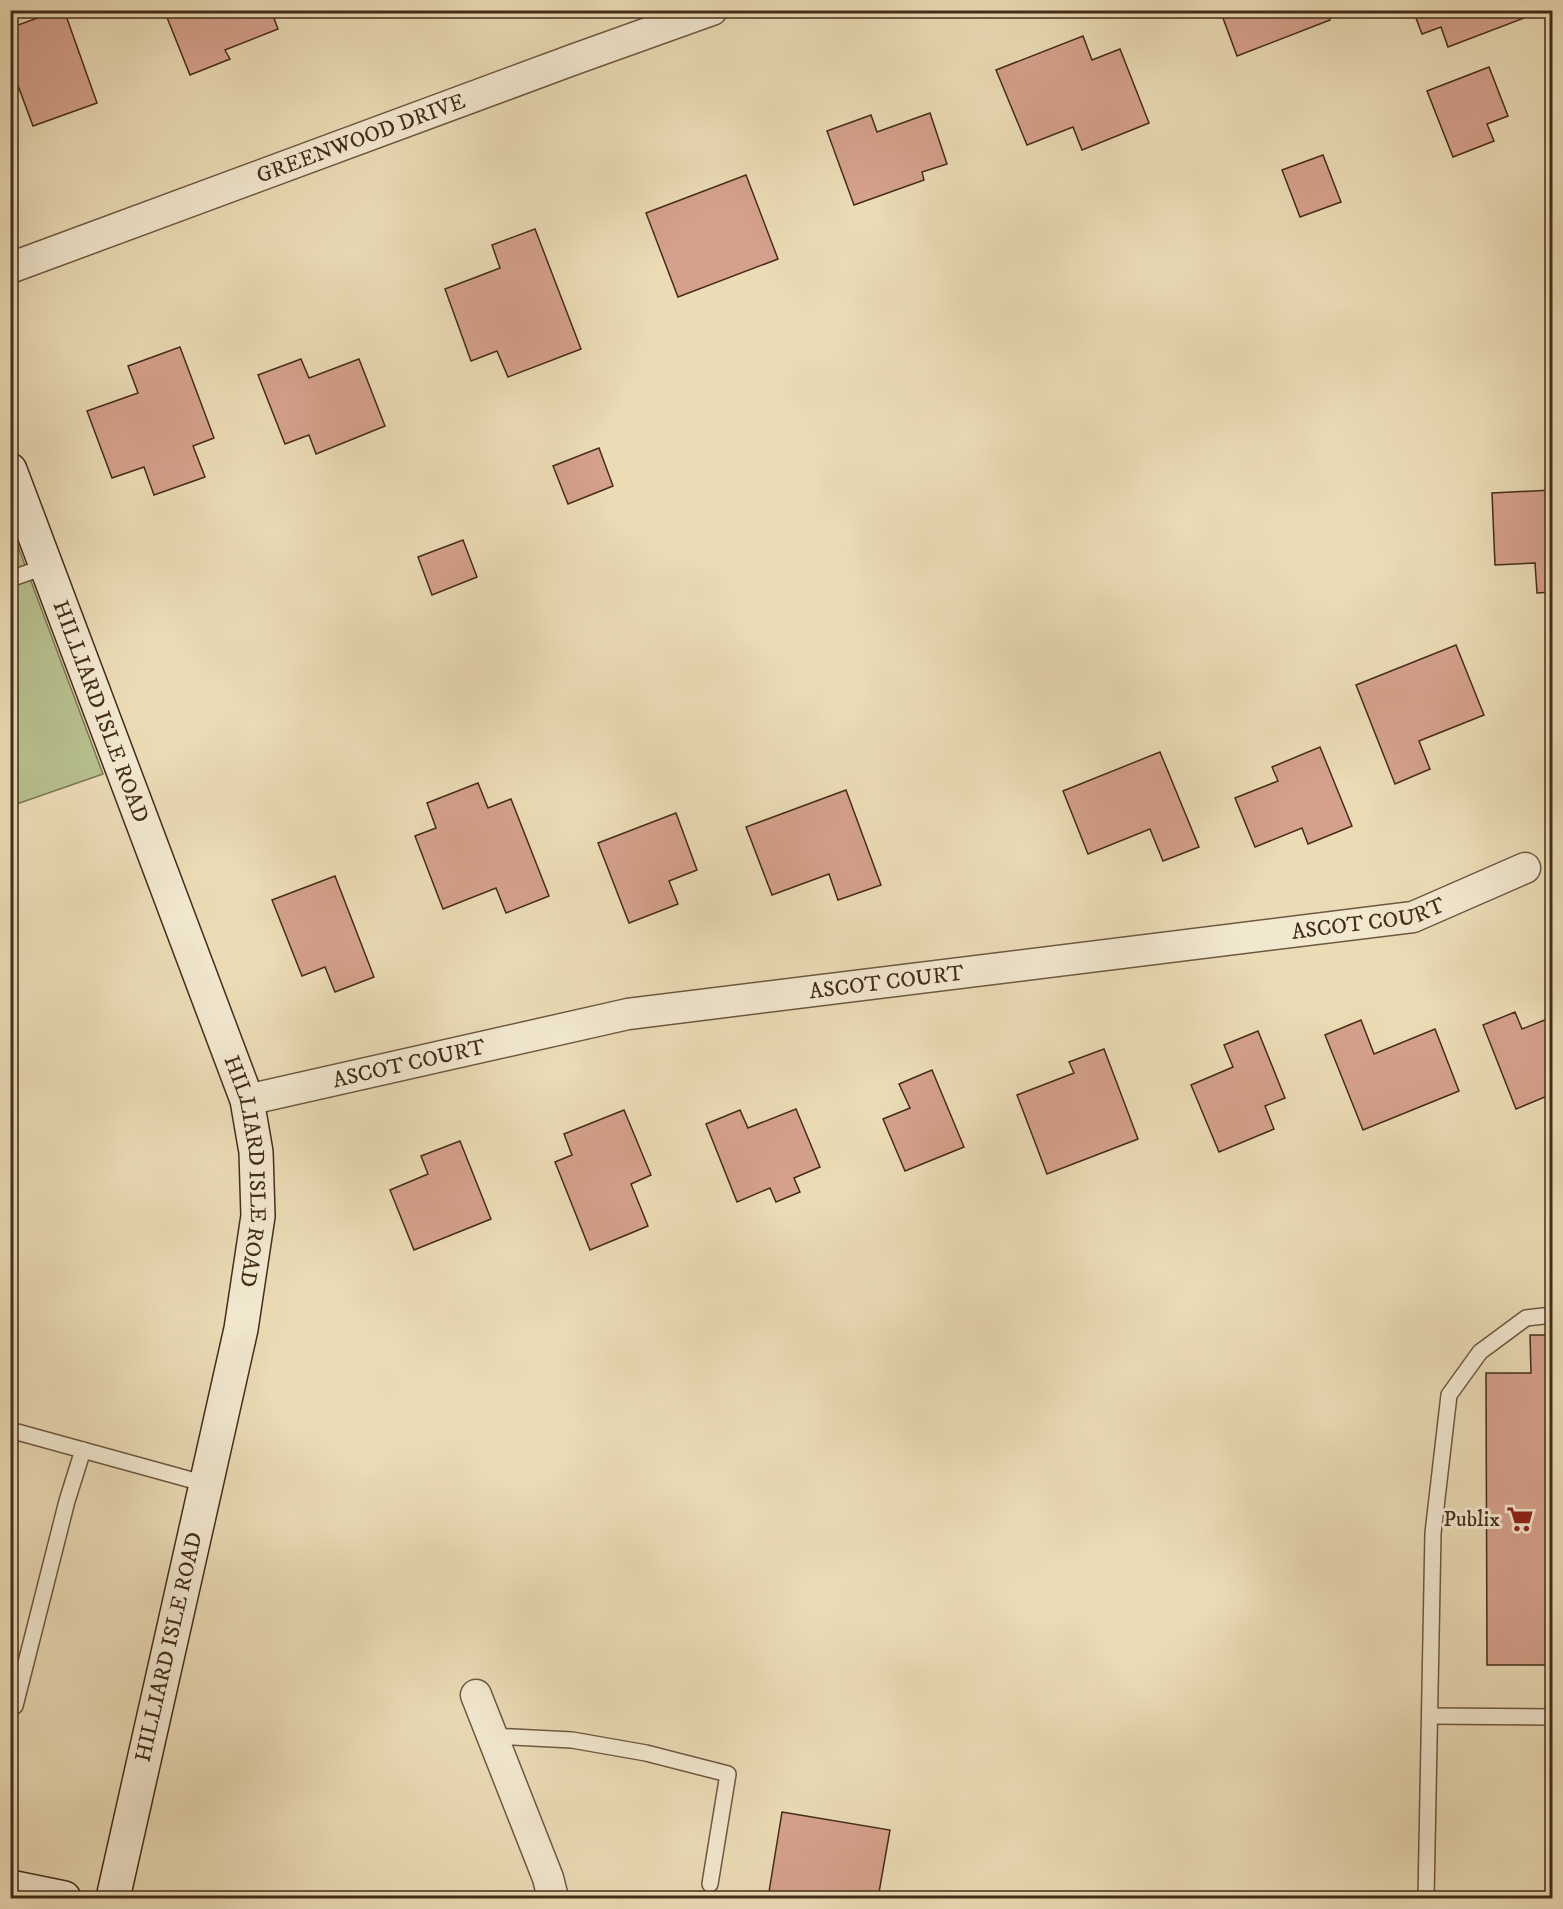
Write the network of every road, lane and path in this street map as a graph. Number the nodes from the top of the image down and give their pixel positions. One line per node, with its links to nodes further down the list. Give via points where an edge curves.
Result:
1 (712, 10): 2 (street, GREENWOOD DRIVE)
2 (10, 268)
3 (10, 470): 4 (street, HILLIARD ISLE ROAD)
4 (46, 567): 5 (lane); 7 (street, HILLIARD ISLE ROAD)
5 (10, 579)
6 (1525, 868): 7 (street, ASCOT COURT, via 1413,917 628,1014)
7 (247, 1100): 11 (street, HILLIARD ISLE ROAD, via 256,1152 258,1216 241,1329)
8 (1552, 1314): 14 (lane, via 1526,1318 1480,1352 1449,1395 1434,1533)
9 (10, 1430): 10 (lane)
10 (83, 1449): 11 (lane); 13 (lane, via 15,1706)
11 (206, 1484): 20 (street, HILLIARD ISLE ROAD)
12 (476, 1695): 16 (street)
13 (10, 1705)
14 (1430, 1716): 15 (lane); 22 (lane)
15 (1552, 1717)
16 (492, 1736): 17 (lane, via 572,1740 646,1753 728,1774); 21 (street, via 548,1878)
17 (710, 1884)
18 (10, 1887): 19 (street)
19 (64, 1899)
20 (113, 1899)
21 (552, 1899)
22 (1426, 1899)

